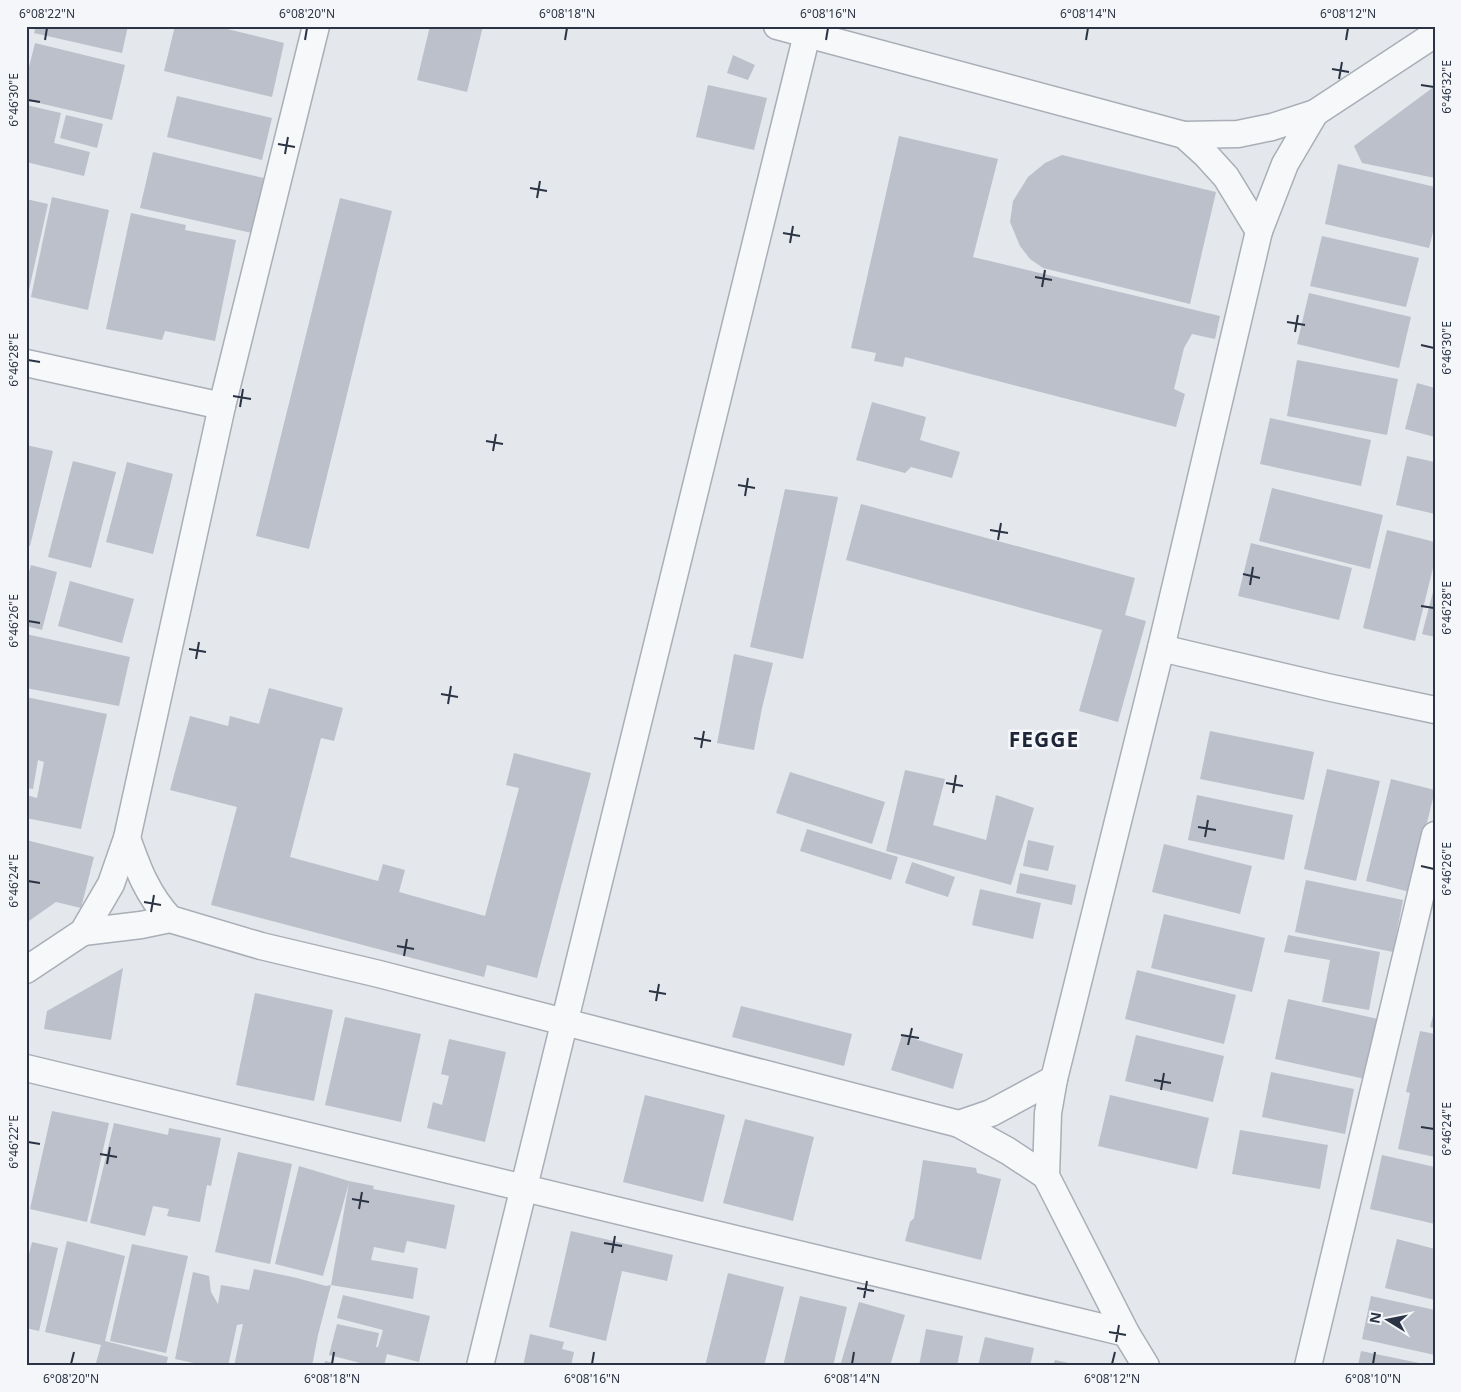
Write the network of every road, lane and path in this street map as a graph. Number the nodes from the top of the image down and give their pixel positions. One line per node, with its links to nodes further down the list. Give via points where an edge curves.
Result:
1 (316, 26): 11 (street)
2 (777, 26): 5 (street)
3 (1429, 26): 4 (street)
4 (1435, 29)
5 (808, 30): 8 (street); 19 (street)
6 (1435, 34): 7 (street)
7 (1315, 113): 8 (street, via 1238,134); 9 (street, via 1286,164)
8 (1184, 135): 9 (street, via 1226,177)
9 (1259, 231): 12 (street)
10 (26, 363): 11 (street)
11 (222, 406): 15 (street)
12 (1161, 648): 13 (street); 21 (street)
13 (1435, 710)
14 (1435, 835): 28 (street)
15 (127, 838): 16 (street, via 144,882 155,902); 17 (street, via 111,884)
16 (170, 918): 17 (street); 19 (street, via 261,946)
17 (82, 932): 18 (street)
18 (26, 970)
19 (565, 1022): 22 (street); 24 (street)
20 (26, 1068): 24 (street)
21 (1054, 1079): 22 (street, via 991,1112); 23 (street, via 1048,1113)
22 (959, 1124): 23 (street)
23 (1046, 1176): 25 (street)
24 (524, 1189): 25 (street); 26 (street)
25 (1126, 1333): 27 (street)
26 (480, 1366)
27 (1146, 1366)
28 (1308, 1366)

